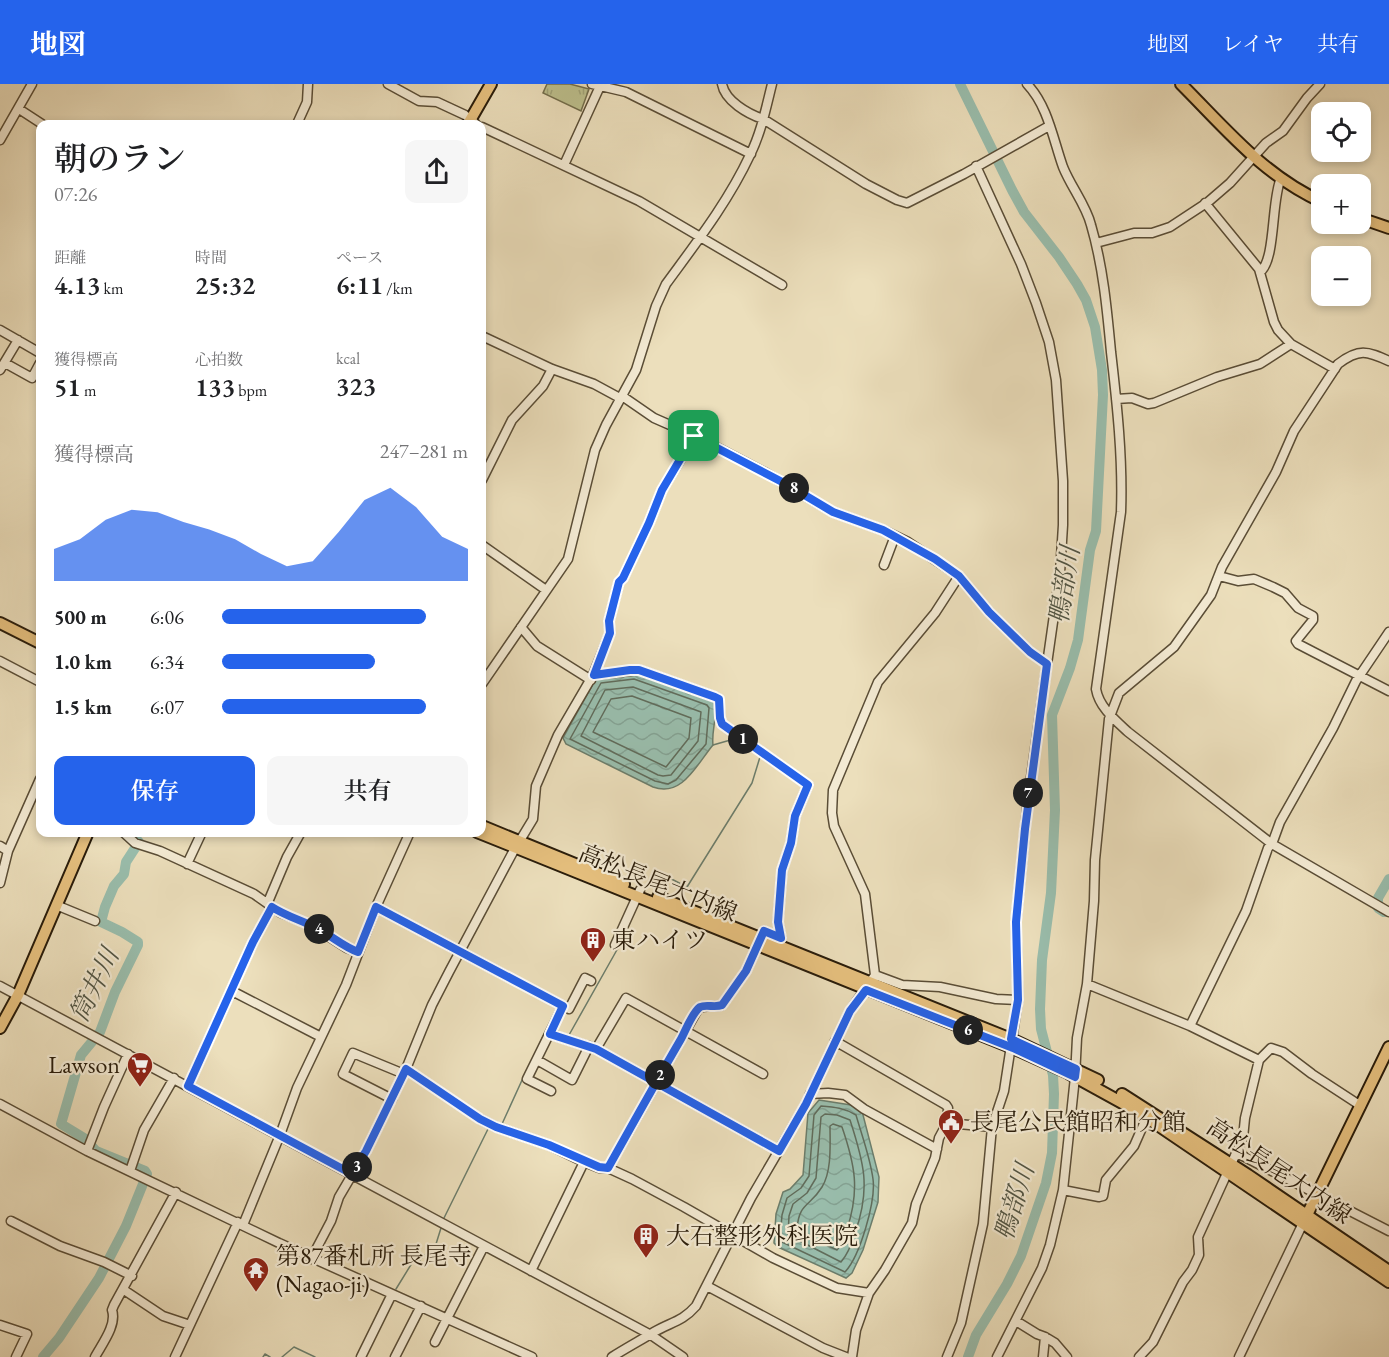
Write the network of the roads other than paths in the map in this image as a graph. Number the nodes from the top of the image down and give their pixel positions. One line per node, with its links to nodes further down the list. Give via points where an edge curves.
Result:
1 (32, 84): 11 (street)
2 (308, 84): 14 (street, via 307,102)
3 (387, 84): 15 (street, via 419,101 437,102)
4 (490, 84): 16 (main road)
5 (597, 84): 20 (street, via 626,92); 22 (street)
6 (722, 84): 12 (street, via 726,96)
7 (772, 84): 12 (street)
8 (1027, 84): 17 (street, via 1042,104)
9 (1181, 84): 21 (main road)
10 (1320, 84): 21 (street, via 1283,131)
11 (19, 109): 13 (street); 19 (street)
12 (763, 119): 20 (street); 23 (street, via 903,203 912,202)
13 (36, 120)
14 (299, 120)
15 (469, 120)
16 (473, 120)
17 (1049, 126): 23 (street); 30 (street, via 1066,175 1091,222)
18 (486, 129): 22 (street)
19 (0, 140)
20 (751, 154): 29 (street, via 724,204)
21 (1254, 158): 24 (main road); 26 (street)
22 (564, 165): 29 (street, via 639,201)
23 (978, 165): 60 (street, via 1036,303 1056,380 1063,525)
24 (1281, 178): 25 (main road); 31 (street, via 1274,201 1270,249)
25 (1311, 196)
26 (1206, 203): 30 (street, via 1170,227); 31 (street)
27 (1371, 222): 28 (main road)
28 (1389, 228)
29 (700, 237): 32 (street); 43 (street, via 666,284 642,358)
30 (1096, 243): 44 (street, via 1107,300)
31 (1260, 272): 36 (street, via 1274,322)
32 (782, 285)
33 (0, 330): 35 (street)
34 (486, 338): 40 (street)
35 (18, 340): 37 (street); 39 (street)
36 (1291, 344): 41 (street); 44 (street, via 1260,364 1154,403)
37 (36, 351)
38 (1389, 361): 41 (street, via 1359,352)
39 (2, 367): 42 (street, via 32,378)
40 (552, 369): 43 (street); 46 (street, via 543,386 512,420)
41 (1335, 369): 51 (street, via 1294,431)
42 (36, 370)
43 (621, 397): 45 (street); 52 (street, via 595,450 570,553)
44 (1116, 399): 66 (street, via 1121,512 1096,689)
45 (694, 436): 47 (street, via 833,512); 62 (street, via 662,490 619,582 609,621 610,633)
46 (486, 472)
47 (895, 536): 49 (street); 50 (street)
48 (486, 548): 52 (street)
49 (884, 565)
50 (959, 576): 60 (street, via 989,612); 91 (street, via 935,613 878,682 833,790 834,826 866,901)
51 (1219, 576): 61 (street, via 1254,579 1285,593 1298,608 1313,616 1296,641 1298,644); 66 (street, via 1211,595 1174,647 1119,693)
52 (546, 590): 55 (street)
53 (0, 615): 57 (main road)
54 (0, 623): 58 (main road)
55 (521, 627): 62 (street, via 537,646); 63 (street)
56 (1389, 632): 61 (street)
57 (36, 633)
58 (36, 641)
59 (0, 661): 64 (street)
60 (1047, 664): 96 (street, via 1016,922)
61 (1360, 675): 65 (street); 76 (street, via 1280,822)
62 (592, 677): 75 (street, via 558,735 536,786 533,819); 86 (street, via 639,670 715,697 719,699 722,724 808,785 795,816 782,870 778,922 781,938 764,931)
63 (486, 678)
64 (36, 680)
65 (1389, 691)
66 (1109, 714): 76 (street); 92 (street)
67 (36, 794): 77 (street)
68 (486, 828): 75 (main road, 高松長尾大内線)
69 (486, 835): 75 (main road, 高松長尾大内線)
70 (86, 837): 81 (main road)
71 (128, 837): 78 (street)
72 (200, 837): 78 (street)
73 (298, 837): 82 (street)
74 (408, 837): 83 (street)
75 (518, 844): 80 (main road, 高松長尾大内線); 88 (street)
76 (1272, 844): 84 (street); 98 (street, via 1246,911)
77 (4, 848): 79 (street)
78 (186, 864): 82 (street, via 237,885)
79 (0, 883)
80 (638, 893): 86 (main road, 高松長尾大内線); 87 (street)
81 (56, 905): 85 (street); 95 (main road)
82 (270, 905): 89 (street); 94 (street)
83 (376, 907): 88 (street); 89 (street)
84 (1389, 912)
85 (95, 921)
86 (759, 942): 91 (main road, 高松長尾大内線); 100 (street, via 746,971 722,1005 702,1006)
87 (615, 945)
88 (460, 951): 97 (street); 110 (street)
89 (358, 952): 102 (street)
90 (591, 981): 97 (street, via 585,978 569,1009)
91 (870, 983): 96 (street, via 940,987); 103 (street); 104 (main road, 高松長尾大内線)
92 (1087, 984): 98 (street); 111 (street)
93 (0, 986): 95 (street)
94 (232, 990): 102 (street); 115 (street)
95 (18, 995): 99 (main road); 107 (street)
96 (1018, 1000): 104 (street)
97 (563, 1006): 101 (street)
98 (1190, 1026): 109 (street)
99 (0, 1028)
100 (685, 1031): 106 (street, via 626,998); 112 (street); 114 (street)
101 (550, 1034): 106 (street); 108 (street)
102 (321, 1036): 124 (street)
103 (835, 1041): 117 (street); 122 (street, via 946,1105)
104 (1012, 1043): 111 (main road, 高松長尾大内線); 123 (street, via 1004,1091)
105 (1389, 1047): 120 (main road)
106 (592, 1048): 108 (street, via 572,1080); 114 (street)
107 (128, 1054): 113 (street); 126 (street)
108 (537, 1060): 116 (street, via 527,1078)
109 (1259, 1060): 120 (street, via 1271,1048 1283,1052); 128 (street)
110 (405, 1071): 118 (street); 118 (street, via 353,1053 348,1063 343,1074); 129 (street, via 480,1119)
111 (1072, 1071): 121 (main road, 高松長尾大内線); 134 (street)
112 (763, 1074)
113 (174, 1078): 115 (street); 130 (street, via 148,1121)
114 (656, 1082): 127 (street); 131 (street)
115 (188, 1086): 124 (street)
116 (551, 1091)
117 (810, 1094): 125 (street, via 845,1095); 127 (street)
118 (392, 1099): 133 (street)
119 (0, 1104): 126 (street)
120 (1361, 1106): 136 (main road)
121 (1148, 1114): 132 (main road, 高松長尾大内線, via 1195,1141); 134 (street, via 1134,1146 1106,1180 1103,1196)
122 (947, 1124): 123 (street); 125 (street)
123 (992, 1127): 171 (street, via 983,1224 961,1323)
124 (280, 1135): 133 (street); 139 (street)
125 (937, 1149): 151 (street, via 912,1223)
126 (87, 1150): 130 (street)
127 (779, 1151): 141 (street)
128 (1237, 1153): 132 (street); 136 (street)
129 (584, 1162): 131 (street); 145 (street)
130 (132, 1166): 135 (street, via 143,1178)
131 (608, 1168): 141 (street)
132 (1230, 1168): 137 (main road, 高松長尾大内線); 175 (street, via 1198,1237 1199,1255 1192,1270 1153,1342)
133 (352, 1174): 143 (street); 144 (street)
134 (1063, 1190): 155 (street, via 1042,1268)
135 (176, 1192): 139 (street); 147 (street)
136 (1316, 1196): 137 (main road); 140 (street)
137 (1305, 1219): 142 (main road, 高松長尾大内線); 176 (street)
138 (11, 1221): 147 (street)
139 (240, 1223): 144 (street); 157 (street)
140 (1389, 1231)
141 (731, 1235): 149 (street); 151 (street, via 837,1288)
142 (1336, 1236): 146 (main road, 高松長尾大内線); 148 (main road, 高松長尾大内線)
143 (484, 1246): 145 (street); 154 (street)
144 (311, 1259): 152 (street)
145 (531, 1271): 158 (street)
146 (1389, 1271)
147 (132, 1276): 150 (street)
148 (1389, 1282)
149 (706, 1286): 158 (street, via 687,1315); 169 (street)
150 (124, 1290): 157 (street, via 163,1316); 162 (street, via 112,1310 112,1325)
151 (869, 1293): 170 (street, via 856,1330)
152 (393, 1294): 153 (street); 164 (street)
153 (421, 1306): 154 (street); 165 (street)
154 (447, 1318): 160 (street); 166 (street)
155 (1016, 1321): 159 (street); 172 (street)
156 (0, 1324): 161 (street, via 27,1334)
157 (190, 1325): 163 (street)
158 (651, 1335): 167 (street); 168 (street)
159 (1045, 1337): 173 (street); 174 (street)
160 (435, 1342)
161 (16, 1357)
162 (95, 1357)
163 (175, 1357)
164 (361, 1357)
165 (395, 1357)
166 (532, 1357)
167 (612, 1357)
168 (683, 1357)
169 (846, 1357)
170 (852, 1357)
171 (946, 1357)
172 (997, 1357)
173 (1043, 1357)
174 (1066, 1357)
175 (1139, 1357)
176 (1239, 1357)

